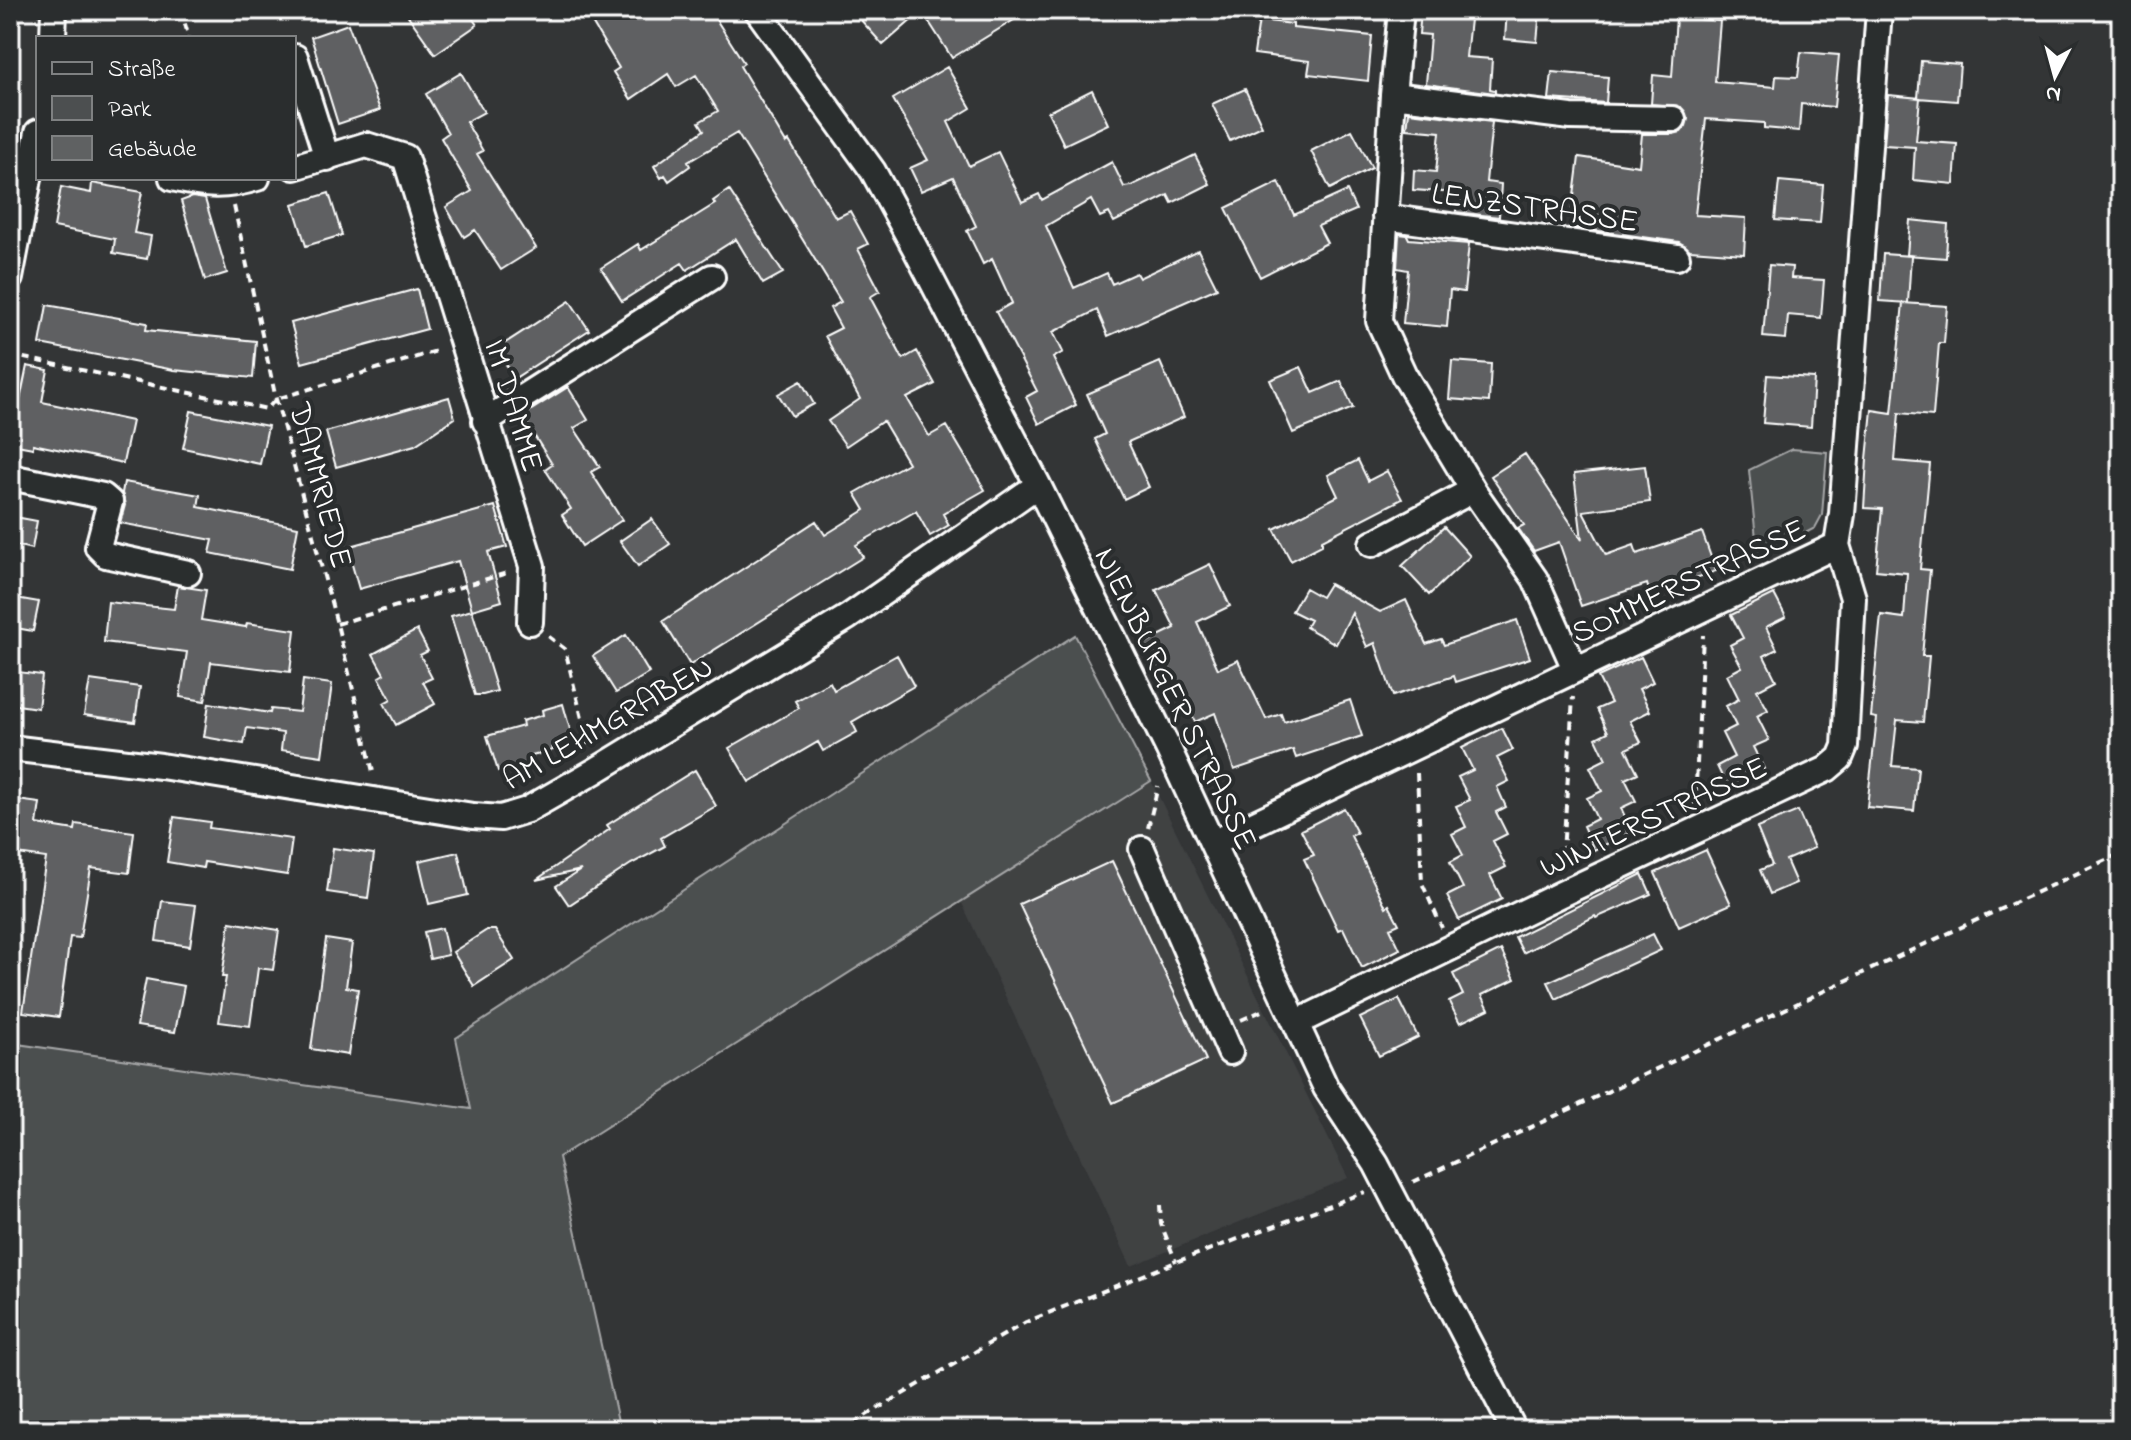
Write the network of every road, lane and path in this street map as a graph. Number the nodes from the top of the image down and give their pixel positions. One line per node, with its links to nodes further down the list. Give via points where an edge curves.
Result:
1 (54, 10): 6 (street)
2 (181, 10): 7 (path)
3 (757, 10): 26 (street, NIENBURGER STRASSE, via 873,171)
4 (1401, 10): 9 (street, LENZSTRASSE)
5 (1879, 10): 29 (street, SOMMERSTRASSE)
6 (53, 36)
7 (188, 36)
8 (296, 60): 12 (street)
9 (1393, 95): 10 (street, via 1571,117); 17 (street, LENZSTRASSE)
10 (1673, 119)
11 (36, 147): 20 (street)
12 (327, 158): 13 (street, IM DAMME); 21 (street, IM DAMME, via 366,145 405,157)
13 (296, 166)
14 (186, 180): 16 (street)
15 (250, 180): 16 (street)
16 (230, 186): 23 (path, DAMMRIEDE)
17 (1385, 217): 18 (street, LENZSTRASSE); 27 (street, LENZSTRASSE, via 1379,321 1404,375)
18 (1677, 257)
19 (712, 277): 24 (street)
20 (10, 278)
21 (462, 343): 23 (path); 24 (street, IM DAMME)
22 (10, 355): 23 (path, via 267,409)
23 (276, 399): 34 (path, DAMMRIEDE)
24 (485, 421): 30 (street, IM DAMME)
25 (10, 477): 31 (street, via 103,496 110,502 98,547 106,555)
26 (1038, 485): 38 (street, NIENBURGER STRASSE); 39 (street, AM LEHMGRABEN, via 848,617)
27 (1473, 490): 28 (street); 35 (street, LENZSTRASSE, via 1535,579)
28 (1372, 544)
29 (1837, 545): 32 (street, SOMMERSTRASSE); 41 (street, WINTERSTRASSE, via 1853,598 1845,746 1840,758)
30 (532, 566): 33 (street, IM DAMME); 34 (path)
31 (188, 573)
32 (1705, 608): 35 (street, SOMMERSTRASSE); 41 (path)
33 (530, 622): 39 (path, via 565,649)
34 (337, 624): 40 (path, DAMMRIEDE)
35 (1575, 669): 36 (street, SOMMERSTRASSE); 45 (path)
36 (1415, 745): 42 (street, SOMMERSTRASSE); 46 (path, via 1422,883)
37 (10, 748): 40 (street, AM LEHMGRABEN)
38 (1168, 748): 42 (street, NIENBURGER STRASSE); 43 (path)
39 (595, 771): 40 (street, AM LEHMGRABEN, via 527,810 501,818)
40 (380, 802)
41 (1693, 832): 45 (street, WINTERSTRASSE)
42 (1213, 843): 47 (street, NIENBURGER STRASSE)
43 (1142, 849): 49 (street)
44 (2121, 853): 51 (path, via 1410,1183)
45 (1561, 894): 46 (street, WINTERSTRASSE)
46 (1451, 948): 48 (street, WINTERSTRASSE)
47 (1286, 1000): 48 (street, NIENBURGER STRASSE); 49 (path)
48 (1296, 1023): 51 (street, NIENBURGER STRASSE, via 1326,1088)
49 (1220, 1029): 50 (street)
50 (1230, 1052)
51 (1387, 1184): 53 (path); 55 (street, NIENBURGER STRASSE)
52 (1160, 1205): 53 (path, via 1161,1224)
53 (1176, 1262): 54 (path, via 1026,1322)
54 (841, 1430)
55 (1514, 1430)

